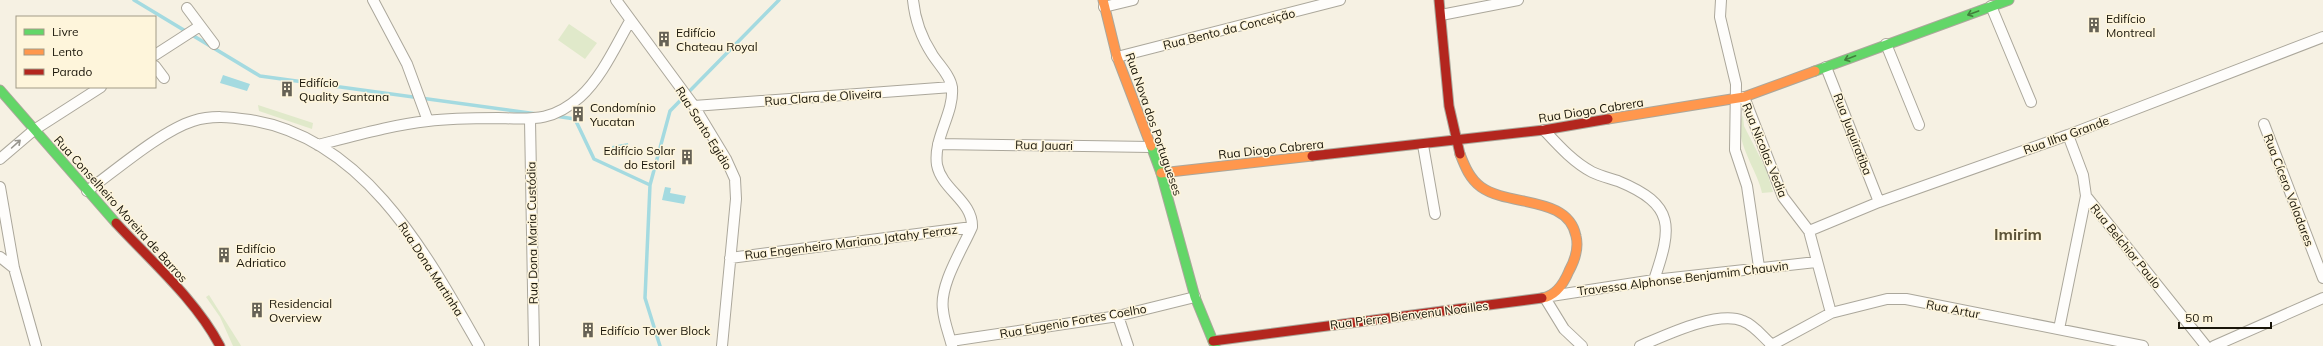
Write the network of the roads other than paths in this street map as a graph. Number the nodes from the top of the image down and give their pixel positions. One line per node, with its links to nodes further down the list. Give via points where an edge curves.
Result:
1 (373, 0): 31 (street, via 407,64)
2 (616, 0): 14 (street, Rua Santo Egidio)
3 (913, 0): 24 (street, via 917,26)
4 (1133, 0): 10 (street)
5 (1340, 0): 20 (street, Rua Bento da Conceição)
6 (1439, 0): 13 (street)
7 (1518, 0): 13 (street)
8 (1721, 0): 27 (street, via 1720,17)
9 (2009, 0): 11 (street, Rua Diogo Cabrera)
10 (1104, 4): 20 (street, Rua Nova dos Portugueses)
11 (1991, 6): 18 (street, Rua Diogo Cabrera, one-way to 18); 28 (street)
12 (187, 8): 15 (street)
13 (1442, 15): 37 (street, via 1446,87)
14 (630, 20): 29 (street, Rua Santo Egidio); 30 (street, via 597,75 581,96 545,117)
15 (200, 26): 17 (street); 19 (street)
16 (2323, 37): 36 (street, Rua Ilha Grande)
17 (214, 44)
18 (1886, 44): 22 (street, Rua Diogo Cabrera, one-way to 22); 33 (street)
19 (156, 54)
20 (1117, 57): 41 (street, Rua Nova dos Portugueses)
21 (156, 67): 23 (street)
22 (1826, 67): 27 (street, Rua Diogo Cabrera); 47 (street, Rua Juquiratiba)
23 (164, 78)
24 (952, 87): 29 (street, Rua Clara de Oliveira); 38 (street, via 951,100)
25 (99, 88): 34 (street)
26 (0, 90): 34 (street, Rua Conselheiro Moreira de Barros)
27 (1740, 98): 35 (street, Rua Diogo Cabrera); 50 (street, Rua Nicolas Vedia, via 1784,197); 54 (street, via 1735,150 1747,186)
28 (2031, 102)
29 (694, 106): 52 (street, Rua Santo Egidio, via 726,159 734,179 736,199)
30 (530, 120): 31 (street, via 499,118); 70 (street, Rua Dona Maria Custódia)
31 (428, 121): 40 (street, via 389,127)
32 (2264, 124): 56 (street, Rua Cícero Valadares)
33 (1919, 125)
34 (34, 130): 42 (street, one-way to 34); 45 (street, Rua Conselheiro Moreira de Barros)
35 (1544, 130): 37 (street, Rua Diogo Cabrera); 57 (street, via 1583,166 1637,190 1652,200 1660,210 1666,221 1667,235)
36 (2068, 135): 46 (street, Rua Belchior Paulo, via 2083,175); 47 (street, Rua Ilha Grande)
37 (1456, 140): 39 (street, Rua Diogo Cabrera); 59 (street, via 1466,169 1483,189 1496,195 1553,210 1573,222 1578,247 1573,264)
38 (938, 144): 41 (street, Rua Jauari); 49 (street, via 937,165 941,175 969,211 973,219)
39 (1423, 144): 43 (street, Rua Diogo Cabrera); 48 (street)
40 (318, 145): 45 (street, Rua Dona Martinha, via 287,129 261,122 206,117 191,121 168,133); 69 (street, Rua Dona Martinha, via 355,173 387,204 416,241)
41 (1151, 147): 43 (street, Rua Nova dos Portugueses)
42 (0, 159)
43 (1161, 173): 58 (street, Rua Nova dos Portugueses)
44 (0, 187): 55 (street)
45 (87, 191): 68 (street, Rua Conselheiro Moreira de Barros, via 197,311 210,327)
46 (2086, 196): 63 (street); 76 (street, Rua Belchior Paulo)
47 (1879, 202): 50 (street, Rua Ilha Grande)
48 (1435, 214)
49 (972, 227): 52 (street, Rua Engenheiro Mariano Jatahy Ferraz); 64 (street, via 945,287 943,310)
50 (1809, 231): 53 (street, Rua Nicolas Vedia)
51 (0, 257): 55 (street)
52 (730, 258): 71 (street, Rua Santo Egidio)
53 (1816, 262): 54 (street, Travessa Alphonse Benjamim Chauvin); 61 (street, Rua Nicolas Vedia)
54 (1760, 267): 57 (street, Travessa Alphonse Benjamim Chauvin)
55 (14, 268): 67 (street)
56 (2323, 278)
57 (1654, 280): 59 (street, Travessa Alphonse Benjamim Chauvin)
58 (1195, 297): 62 (street, Rua Eugenio Fortes Coelho); 65 (street, Rua Nova dos Portugueses)
59 (1548, 297): 65 (street, Rua Pierre Bienvenu Noailles); 73 (street, via 1564,329)
60 (2323, 298): 77 (street)
61 (1831, 313): 63 (street, Rua Artur, via 1887,299 1906,299); 66 (street, Rua Artur)
62 (1118, 316): 64 (street, Rua Eugenio Fortes Coelho); 72 (street)
63 (2058, 329): 75 (street, Rua Artur)
64 (952, 343)
65 (1214, 344)
66 (1770, 345): 74 (street, via 1742,320 1727,318 1691,325)
67 (36, 346)
68 (220, 346)
69 (479, 346)
70 (534, 346)
71 (722, 346)
72 (1128, 346)
73 (1582, 346)
74 (1640, 346)
75 (2143, 346)
76 (2206, 346)
77 (2214, 346)

